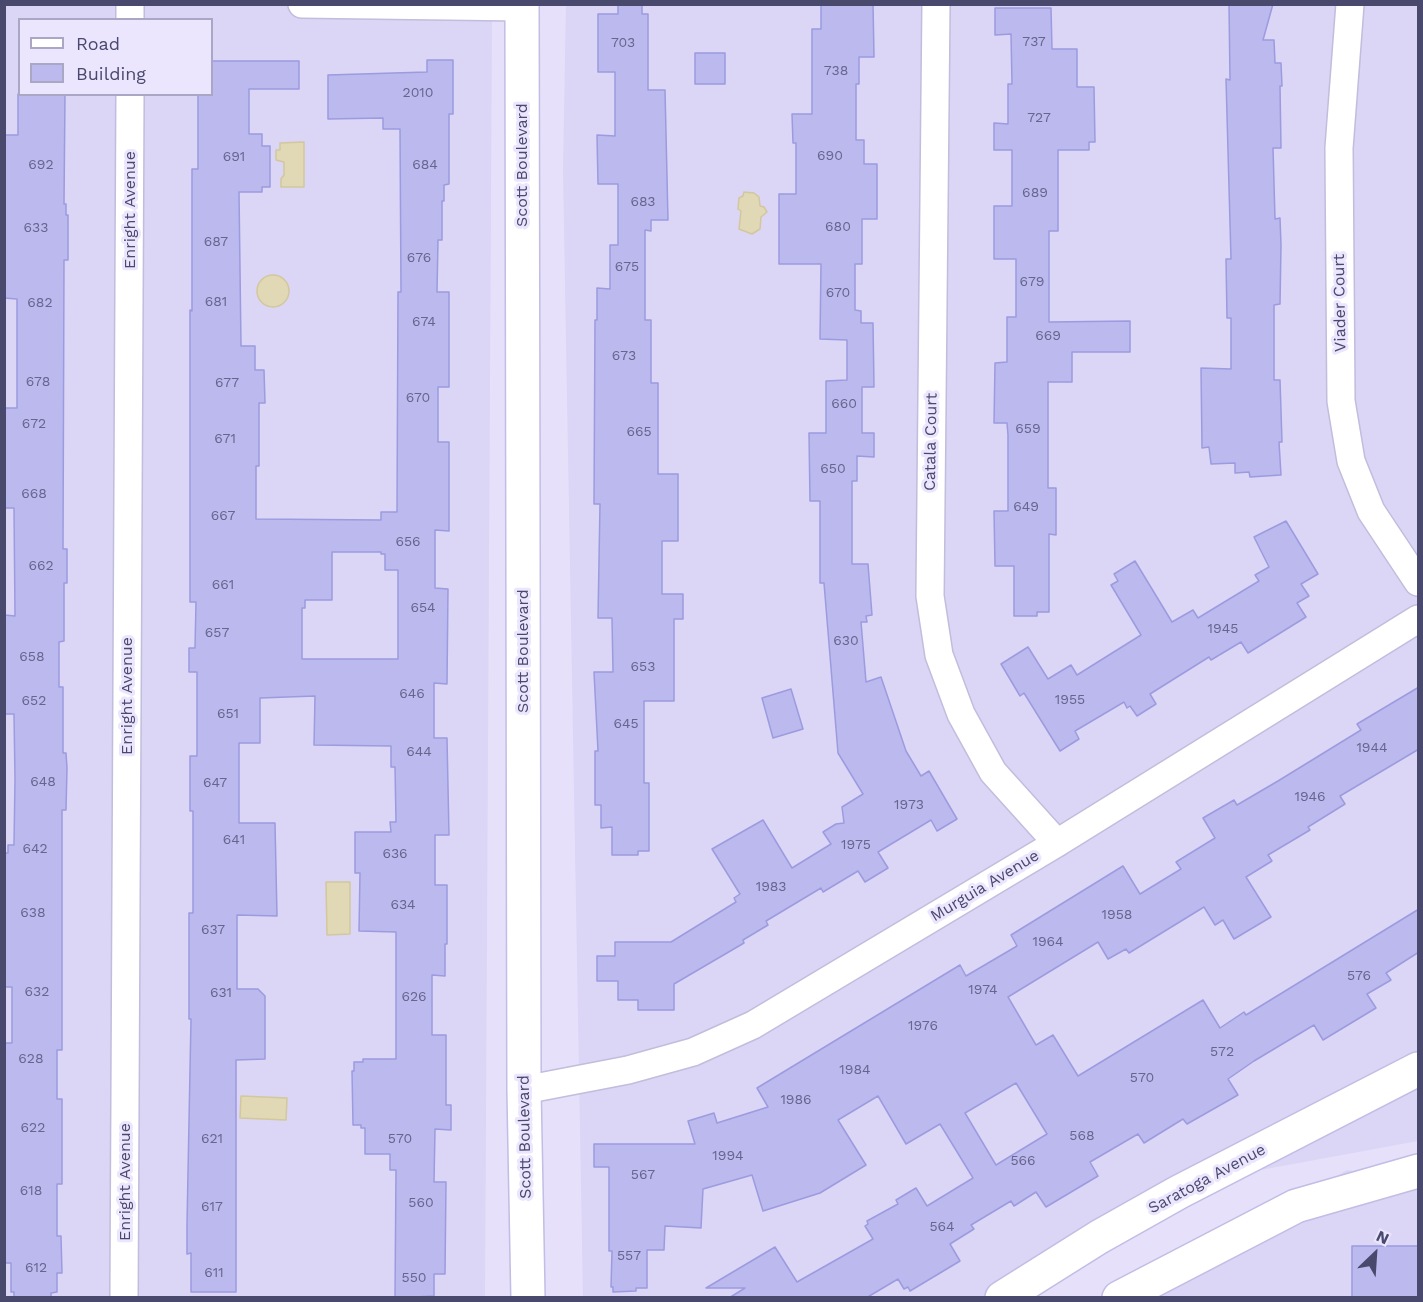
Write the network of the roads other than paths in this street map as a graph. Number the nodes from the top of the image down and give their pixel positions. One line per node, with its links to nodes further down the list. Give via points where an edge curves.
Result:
1 (302, 4): 4 (street)
2 (936, 4): 8 (street, Catala Court, via 930,596 939,655 961,714 993,772)
3 (1350, 4): 6 (street, Viader Court, via 1339,148 1341,401 1351,461 1371,511)
4 (522, 6): 10 (main road, Scott Boulevard)
5 (130, 96): 12 (street, Enright Avenue)
6 (1419, 582)
7 (1419, 619): 8 (street, Murguia Avenue)
8 (1057, 843): 10 (street, Murguia Avenue, via 753,1025 693,1052 628,1070)
9 (1418, 1069): 14 (main road, Saratoga Avenue, via 1179,1192)
10 (524, 1090): 13 (main road, Scott Boulevard)
11 (1419, 1171): 15 (main road, via 1296,1206)
12 (124, 1298)
13 (528, 1298)
14 (1002, 1298)
15 (1119, 1298)

